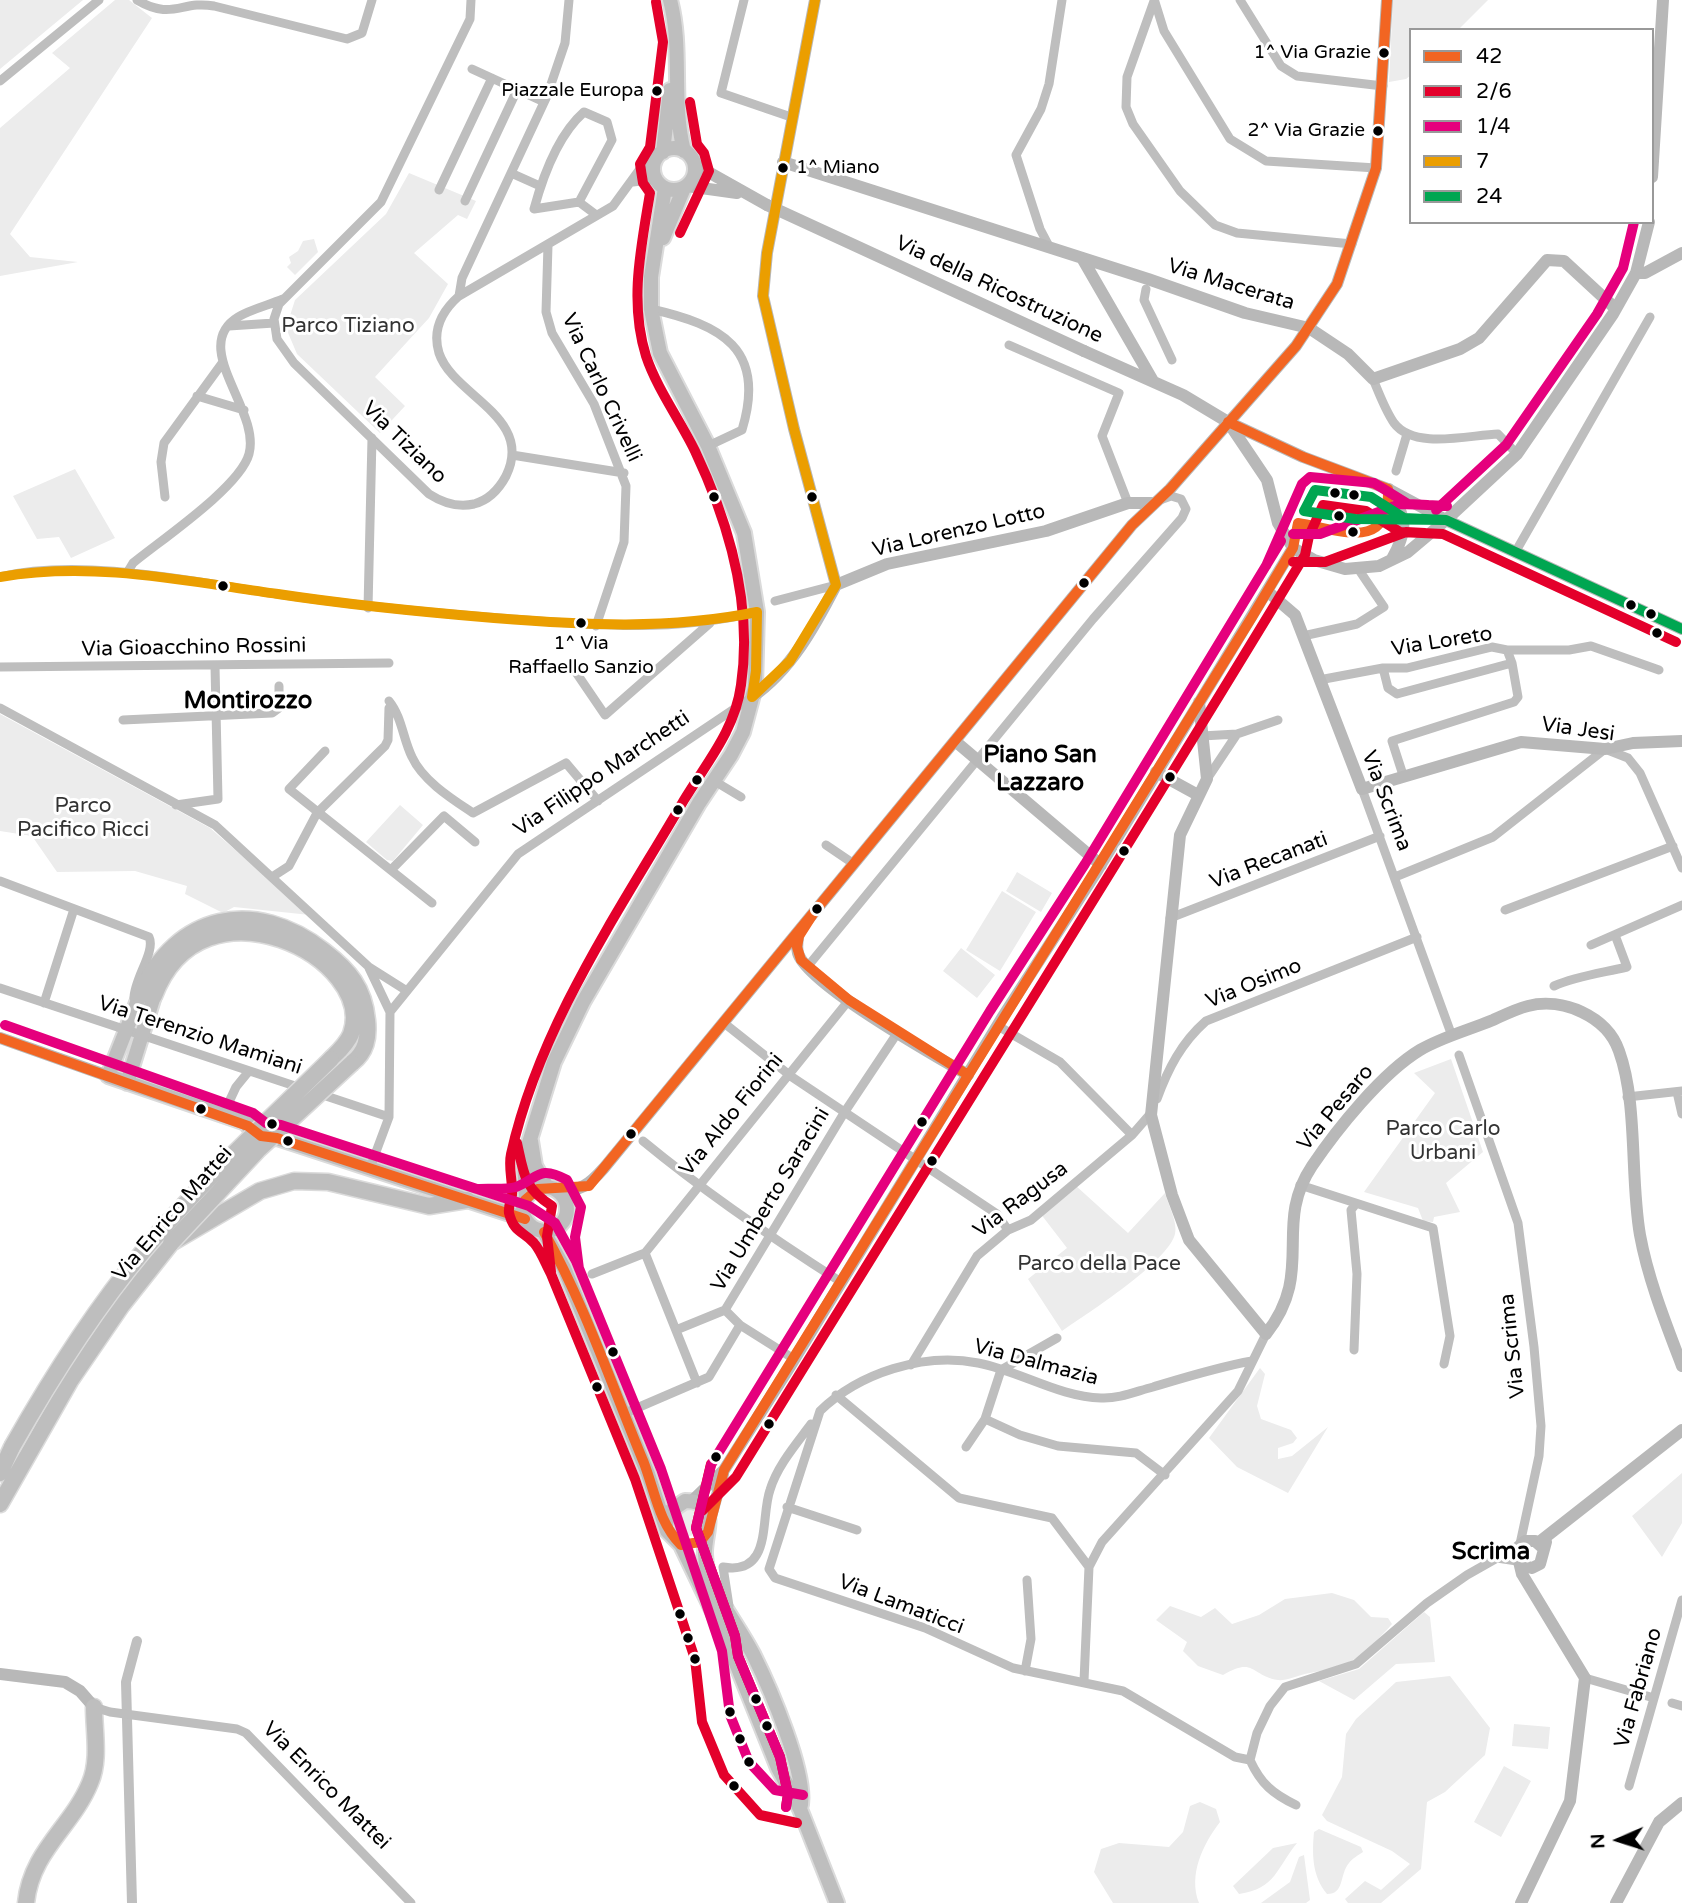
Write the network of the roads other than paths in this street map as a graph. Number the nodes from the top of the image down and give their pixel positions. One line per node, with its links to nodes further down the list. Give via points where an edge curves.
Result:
1 (99, 0): 17 (street)
2 (137, 0): 14 (street, via 165,11)
3 (372, 0): 14 (street, via 359,36 343,38)
4 (471, 0): 47 (street, via 470,19 381,202)
5 (569, 0): 20 (street, via 565,43)
6 (670, 0): 22 (main road, via 677,42)
7 (744, 0): 21 (street, via 721,93)
8 (815, 0): 21 (street)
9 (1062, 0): 41 (street, via 1049,84 1016,155)
10 (1154, 0): 28 (street, via 1164,31 1230,139 1266,161); 39 (street, via 1127,77 1126,107 1180,191 1215,225 1237,233)
11 (1240, 0): 18 (street, via 1281,66 1297,76)
12 (1387, 0): 18 (street)
13 (1663, 0): 23 (street)
14 (215, 3)
15 (472, 69): 16 (street)
16 (492, 78): 19 (street); 34 (street)
17 (0, 82)
18 (1383, 86): 28 (street)
19 (517, 90): 20 (street); 35 (street)
20 (544, 102): 29 (street)
21 (791, 117): 26 (street)
22 (671, 123): 24 (main road); 25 (main road)
23 (1654, 145)
24 (684, 151): 25 (main road, via 673,149); 27 (main road)
25 (659, 156): 31 (street, via 640,169); 33 (main road)
26 (783, 162): 41 (street, Via Macerata); 83 (street, via 763,296)
27 (694, 164): 30 (street); 33 (main road, via 694,175)
28 (1376, 168): 39 (street)
29 (511, 173): 32 (street); 46 (street, via 462,278)
30 (712, 181): 33 (street); 61 (street, Via della Ricostruzione, bridge)
31 (632, 184): 33 (street); 37 (street, via 613,206)
32 (540, 186): 36 (street, via 534,209); 36 (street, via 572,123 584,112 607,122 612,140)
33 (672, 189): 48 (main road, via 651,277)
34 (439, 190)
35 (465, 201)
36 (579, 202): 37 (street)
37 (595, 214): 40 (street)
38 (1648, 224): 44 (street)
39 (1352, 244): 55 (street, via 1337,284)
40 (548, 245): 46 (street); 71 (street, Via Carlo Crivelli, via 546,312 552,333 594,404)
41 (1050, 248): 43 (street, Via Macerata)
42 (1682, 253): 44 (street, via 1645,273)
43 (1082, 258): 55 (street, Via Macerata, via 1245,313); 61 (street)
44 (1636, 273): 49 (street)
45 (1146, 289): 58 (street, via 1144,300)
46 (459, 296): 69 (street, via 443,312 438,325 439,351 446,366 499,419)
47 (285, 298): 50 (street); 52 (street)
48 (651, 309): 67 (main road, via 660,353); 67 (street, via 692,318 739,350 747,372 742,430)
49 (1616, 309): 60 (street, via 1564,261 1547,260 1479,338); 68 (street)
50 (257, 311): 52 (street); 54 (street)
51 (1650, 317): 78 (street)
52 (274, 321): 53 (street); 56 (street)
53 (251, 325): 54 (street); 56 (street)
54 (229, 326): 59 (street, via 220,341)
55 (1309, 328): 60 (street, Via Macerata, via 1348,354); 64 (street)
56 (276, 339): 66 (street, Via Tiziano, via 294,363)
57 (1009, 345): 74 (street, via 1119,393 1102,436)
58 (1172, 360)
59 (223, 362): 62 (street); 63 (street)
60 (1373, 379): 65 (street, Via Macerata, via 1394,424)
61 (1153, 382): 64 (street, Via della Ricostruzione)
62 (197, 396): 63 (street); 73 (street, via 164,443)
63 (244, 410): 81 (street, via 252,440 245,466)
64 (1228, 422): 72 (street, Via della Ricostruzione); 75 (street, via 1170,489); 77 (street, via 1267,480 1278,523)
65 (1407, 434): 68 (street, via 1424,438 1498,434); 70 (street)
66 (372, 438): 69 (street, Via Tiziano, via 444,503 474,504 493,494); 86 (street)
67 (708, 446): 87 (main road, via 744,533)
68 (1517, 454): 76 (street)
69 (512, 456): 71 (street)
70 (1396, 471)
71 (624, 473): 89 (street, Via Carlo Crivelli, via 624,542)
72 (1388, 489): 76 (street, Via della Ricostruzione); 79 (street, via 1404,518 1403,539)
73 (165, 497)
74 (1128, 503): 75 (street, Via Lorenzo Lotto); 83 (street, Via Lorenzo Lotto, via 1046,531 887,564)
75 (1152, 503): 110 (street); 114 (street, via 1177,497 1186,509)
76 (1446, 520): 78 (street, Via della Ricostruzione); 79 (street, via 1408,552)
77 (1293, 548): 80 (street, via 1314,560); 84 (street)
78 (1516, 551): 90 (street, Via della Ricostruzione)
79 (1392, 559): 80 (street)
80 (1359, 570): 91 (street, via 1384,607 1357,624)
81 (127, 573): 82 (street, via 61,571); 86 (street)
82 (0, 577)
83 (836, 585): 85 (street, Via Lorenzo Lotto); 102 (street, Via Filippo Marchetti, via 795,653 773,682)
84 (1267, 591): 91 (street, Via Scrima, via 1295,615); 103 (street)
85 (775, 601)
86 (368, 608): 89 (street)
87 (757, 612): 88 (street); 102 (main road)
88 (710, 623): 89 (street); 97 (street, via 605,715)
89 (596, 626)
90 (1682, 629)
91 (1303, 636): 100 (street, Via Scrima)
92 (1507, 650): 94 (street, Via Loreto); 98 (street, Via Loreto, via 1492,647 1407,668); 99 (street, Via Loreto, via 1591,646)
93 (389, 663): 95 (street, Via Gioacchino Rossini)
94 (1512, 663): 98 (street, Via Loreto, via 1397,694 1388,688); 116 (street, Via Jesi, via 1518,697 1502,708 1392,741)
95 (215, 666): 96 (street, Via Gioacchino Rossini); 105 (street)
96 (0, 667)
97 (573, 668)
98 (1383, 668): 100 (street, Via Loreto)
99 (1659, 670)
100 (1319, 680): 119 (street, Via Scrima)
101 (279, 685): 105 (street, via 276,713)
102 (752, 697): 118 (main road, via 743,732); 122 (street, Via Filippo Marchetti)
103 (1199, 702): 109 (street); 115 (street)
104 (0, 708): 123 (street)
105 (217, 715): 106 (street); 123 (street, via 218,799)
106 (122, 719)
107 (1278, 720): 108 (street)
108 (1237, 734): 109 (street); 117 (street)
109 (1202, 736): 117 (street)
110 (956, 741): 114 (street); 129 (street)
111 (1682, 741): 112 (street)
112 (1605, 749): 116 (street, Via Jesi, via 1521,742); 128 (street, Via Jesi, via 1628,758 1640,773); 134 (street, via 1493,836)
113 (325, 751): 124 (street, via 289,789)
114 (977, 760): 130 (street); 146 (street)
115 (1156, 772): 120 (street); 130 (street)
116 (1403, 775): 119 (street, Via Jesi)
117 (1207, 779): 120 (street)
118 (716, 782): 121 (street); 176 (main road, via 699,803 583,1002 554,1062)
119 (1362, 789): 125 (street, Via Scrima)
120 (1198, 795): 140 (street, via 1180,835)
121 (741, 797)
122 (598, 801): 124 (street, via 566,763 473,813 438,788 413,760 396,710 389,705 385,746); 150 (street, Via Filippo Marchetti, via 518,854)
123 (175, 805): 133 (street, via 215,825)
124 (317, 813): 131 (street); 133 (street, via 289,866)
125 (1380, 836): 134 (street, Via Scrima); 140 (street, Via Recanati)
126 (475, 842): 131 (street, via 444,816)
127 (826, 845): 129 (street)
128 (1673, 846): 132 (street, Via Jesi); 139 (street)
129 (854, 864): 141 (street)
130 (1101, 865): 156 (street)
131 (392, 869): 136 (street)
132 (1682, 869)
133 (272, 877): 147 (street)
134 (1395, 877): 143 (street, Via Scrima)
135 (0, 881): 138 (street)
136 (432, 903)
137 (1682, 905): 142 (street)
138 (74, 909): 151 (street, via 151,939 135,984); 153 (street)
139 (1505, 910)
140 (1170, 918): 172 (street)
141 (799, 931): 145 (street); 146 (street, via 797,951)
142 (1615, 935): 144 (street); 148 (street, via 1627,967 1577,976)
143 (1417, 937): 160 (street, Via Scrima); 172 (street, Via Osimo, via 1206,1021 1176,1055)
144 (1591, 945)
145 (775, 960): 146 (street); 155 (street)
146 (805, 963): 152 (street)
147 (369, 967): 150 (street); 154 (street)
148 (1553, 986)
149 (0, 988): 153 (street, Via Terenzio Mamiani)
150 (407, 991): 154 (street, Via Filippo Marchetti)
151 (143, 998): 157 (main road, Via Enrico Mattei); 158 (main road, Via Enrico Mattei); 191 (highway, Via Enrico Mattei, bridge, via 156,964 187,934 219,922 270,921 307,939 352,975 366,1013 367,1039 361,1055 258,1150); 214 (highway, Via Enrico Mattei, bridge, via 197,943 226,933 260,933 291,943 336,976 349,995 354,1023 341,1050 225,1164 131,1267 51,1380)
152 (849, 1000): 159 (street); 164 (street, Via Aldo Fiorini)
153 (44, 1003): 157 (street, Via Terenzio Mamiani)
154 (390, 1012): 174 (street)
155 (724, 1023): 164 (street); 182 (street, via 589,1186)
156 (998, 1026): 165 (street); 175 (street, via 1060,1062)
157 (126, 1027): 158 (street, Via Terenzio Mamiani); 166 (main road, Via Enrico Mattei)
158 (141, 1032): 163 (street, Via Terenzio Mamiani); 167 (main road, Via Enrico Mattei)
159 (898, 1032): 165 (street); 170 (street, Via Umberto Saracini)
160 (1452, 1036): 169 (street, Via Pesaro, via 1526,1006 1573,1007 1592,1018 1618,1048); 181 (street, Via Pesaro, via 1422,1049 1380,1082)
161 (0, 1038): 166 (street)
162 (1459, 1055): 228 (street, Via Scrima, via 1518,1223 1541,1426 1524,1515)
163 (249, 1071): 173 (street); 174 (street, Via Terenzio Mamiani)
164 (788, 1074): 170 (street); 180 (street, Via Aldo Fiorini)
165 (968, 1075): 178 (street)
166 (108, 1076): 167 (main road)
167 (127, 1083): 173 (main road)
168 (1680, 1091): 169 (street); 171 (street)
169 (1627, 1097): 206 (street, Via Pesaro, via 1640,1236)
170 (844, 1113): 178 (street); 190 (street, Via Umberto Saracini)
171 (1682, 1114)
172 (1151, 1115): 175 (street, Via Ragusa); 199 (street, via 1189,1240)
173 (222, 1117): 179 (main road)
174 (388, 1117): 179 (street)
175 (1132, 1135): 188 (street, Via Ragusa, via 1031,1220)
176 (531, 1140): 182 (main road, via 535,1166); 183 (main road, via 524,1159)
177 (643, 1141): 180 (street)
178 (916, 1159): 188 (street, via 997,1214); 195 (street)
179 (370, 1168): 184 (main road)
180 (697, 1185): 190 (street); 192 (street, Via Aldo Fiorini)
181 (1300, 1185): 185 (street); 199 (street, Via Pesaro, via 1292,1215 1292,1284 1280,1317)
182 (553, 1189): 183 (main road, via 537,1188); 187 (main road, via 568,1209)
183 (526, 1199): 184 (main road); 186 (main road)
184 (474, 1202): 186 (main road); 191 (highway, bridge, via 429,1206 320,1180 284,1183 260,1191)
185 (1355, 1205): 201 (street); 204 (street, via 1433,1228 1450,1336)
186 (525, 1219): 189 (main road)
187 (561, 1225): 189 (main road); 193 (main road)
188 (1008, 1230): 205 (street, Via Ragusa, via 977,1255)
189 (544, 1232): 193 (main road)
190 (771, 1238): 195 (street); 196 (street, Via Umberto Saracini)
191 (171, 1243): 222 (highway, Via Enrico Mattei, via 70,1381)
192 (645, 1253): 194 (street); 198 (street)
193 (564, 1268): 211 (main road)
194 (592, 1274)
195 (841, 1282): 202 (street)
196 (725, 1310): 197 (street, Via Umberto Saracini); 198 (street)
197 (740, 1325): 202 (street); 208 (street, Via Umberto Saracini, via 716,1369)
198 (676, 1330): 208 (street)
199 (1266, 1334): 203 (street, Via Pesaro)
200 (1057, 1338): 207 (street)
201 (1354, 1350)
202 (794, 1359): 217 (street)
203 (1252, 1361): 207 (street, Via Dalmazia, via 1104,1398); 220 (street, Via Pesaro, via 1238,1391)
204 (1444, 1364)
205 (911, 1366): 207 (street, Via Dalmazia, via 954,1361); 209 (street, Via Dalmazia, via 859,1381)
206 (1682, 1366)
207 (1001, 1370): 212 (street)
208 (697, 1383): 211 (street, Via Umberto Saracini)
209 (836, 1395): 210 (street, Via Dalmazia); 231 (street, via 959,1498 1052,1518)
210 (820, 1411): 223 (street, Via Dalmazia); 237 (street, Via Dalmazia, via 772,1484 761,1549 747,1563 734,1569 723,1567)
211 (623, 1414): 219 (main road)
212 (985, 1419): 215 (street); 220 (street, via 1058,1446 1136,1453)
213 (1682, 1430): 228 (street)
214 (12, 1447): 216 (highway); 218 (highway, Via Enrico Mattei)
215 (965, 1447)
216 (0, 1465)
217 (724, 1470): 221 (street); 224 (street)
218 (0, 1473)
219 (648, 1474): 221 (main road, via 665,1493); 225 (main road)
220 (1165, 1475): 231 (street, Via Pesaro, via 1102,1542)
221 (685, 1502): 224 (main road, via 703,1507); 225 (main road, via 669,1512)
222 (0, 1504)
223 (787, 1507): 226 (street); 233 (street, Via Dalmazia)
224 (710, 1520): 227 (main road)
225 (666, 1525): 229 (main road, via 670,1537)
226 (857, 1530)
227 (705, 1538): 229 (main road, via 694,1545); 237 (main road, via 707,1572)
228 (1533, 1544): 230 (street, via 1515,1555); 232 (street, via 1543,1559)
229 (681, 1545): 250 (main road)
230 (1519, 1563): 232 (street); 236 (street); 246 (street, via 1497,1558 1427,1603 1356,1664 1285,1687 1270,1706)
231 (1089, 1567): 241 (street, Via Pesaro)
232 (1536, 1567): 236 (street)
233 (769, 1569): 238 (street, Via Lamaticci, via 775,1578 925,1628)
234 (1027, 1580): 238 (street, via 1031,1639)
235 (1682, 1600): 242 (street, Via Fabriano)
236 (1542, 1610): 240 (street)
237 (734, 1623): 250 (main road, via 751,1651 801,1774)
238 (1025, 1671): 241 (street, Via Lamaticci)
239 (0, 1674): 245 (street, Via Enrico Mattei, via 65,1682)
240 (1585, 1678): 242 (street); 254 (street, via 1570,1801)
241 (1084, 1681): 246 (street, Via Lamaticci, via 1123,1691 1235,1757)
242 (1654, 1698): 247 (street, Via Fabriano)
243 (1672, 1703): 244 (street)
244 (1682, 1706)
245 (94, 1707): 251 (highway, via 91,1781 39,1860); 252 (street, Via Enrico Mattei, via 246,1733)
246 (1250, 1760): 249 (street, via 1259,1780)
247 (1629, 1786)
248 (1682, 1803): 255 (street, via 1660,1822)
249 (1296, 1805)
250 (800, 1809): 253 (main road)
251 (26, 1903)
252 (411, 1903)
253 (837, 1903)
254 (1521, 1903)
255 (1616, 1903)

